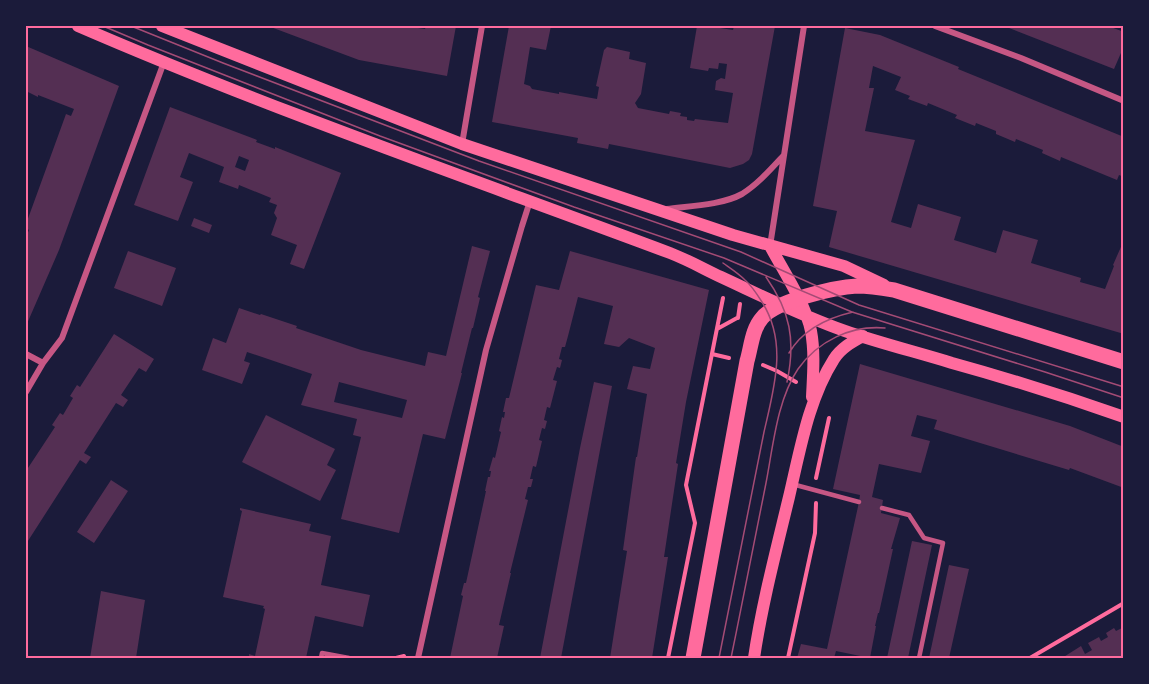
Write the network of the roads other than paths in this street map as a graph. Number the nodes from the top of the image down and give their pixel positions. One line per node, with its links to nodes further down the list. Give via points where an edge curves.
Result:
1 (78, 26): 6 (main road)
2 (165, 26): 8 (main road)
3 (482, 26): 8 (street)
4 (804, 26): 9 (street)
5 (935, 26): 7 (street)
6 (164, 62): 10 (main road); 20 (street, via 62,338)
7 (1124, 101)
8 (462, 144): 11 (main road)
9 (784, 154): 11 (street, via 741,194); 12 (street)
10 (531, 201): 15 (main road, via 680,257); 27 (street, via 486,350)
11 (659, 211): 12 (main road)
12 (770, 246): 13 (main road, via 844,266); 14 (main road)
13 (894, 290): 14 (main road, via 843,287); 19 (main road)
14 (799, 298): 15 (main road); 16 (main road)
15 (782, 304): 16 (main road); 31 (main road, via 762,317 754,332)
16 (807, 315): 17 (main road); 22 (main road, via 814,352)
17 (863, 336): 22 (main road, via 835,357); 23 (main road)
18 (26, 354): 20 (street)
19 (1124, 362)
20 (43, 363): 21 (street)
21 (26, 392)
22 (811, 407): 24 (main road)
23 (1124, 417)
24 (792, 484): 25 (lane); 32 (main road, via 759,621)
25 (859, 502)
26 (882, 508): 33 (lane, via 909,515 924,538 943,543)
27 (419, 655): 30 (street)
28 (321, 658): 29 (lane, via 322,653)
29 (349, 658)
30 (410, 658)
31 (693, 658)
32 (754, 658)
33 (919, 658)

